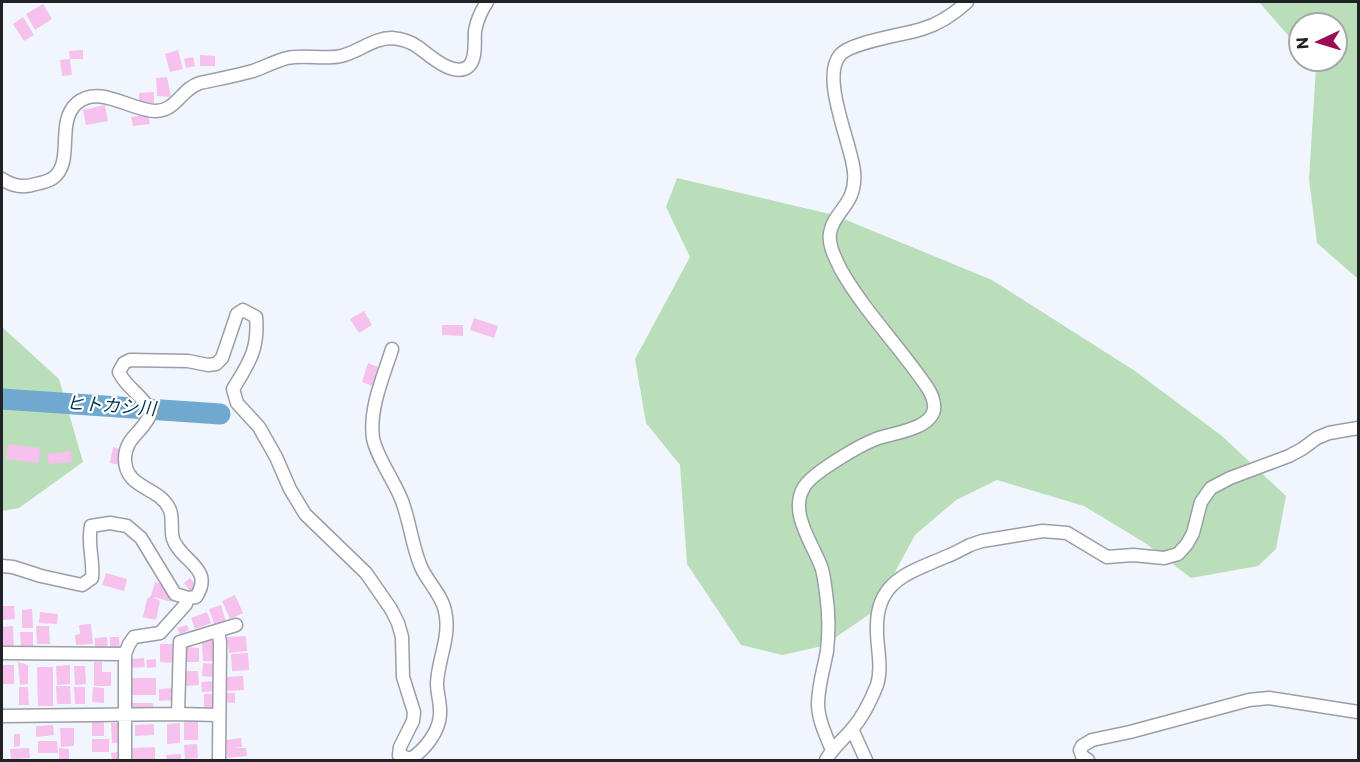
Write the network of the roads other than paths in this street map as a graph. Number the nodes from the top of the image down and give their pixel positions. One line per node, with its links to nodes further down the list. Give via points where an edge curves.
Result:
1 (487, 2): 3 (street, via 479,14 467,68 453,69 434,61 404,39 389,38 344,55 286,58 226,79 198,84 166,109 154,111 96,96 78,103 69,114 63,163 53,178 19,186)
2 (967, 2): 18 (street, via 947,18 924,28 842,52 834,73 835,94 855,174 851,200 830,233 832,252 877,322 928,388 934,407 925,421 909,431 875,440 811,477 803,488 801,518 822,569 826,592 827,648 818,704)
3 (2, 179)
4 (392, 349): 7 (street, via 375,402 373,440 402,502 421,567 445,608 447,623 437,683 441,714 433,735 418,754 410,759 399,755 414,712 403,677 402,637 391,609 366,573 305,514 259,427 237,403 233,389 253,356 257,331 256,317 243,310 237,314 222,358 216,364 130,360 119,372 151,412 126,446 129,476 169,507 174,541 202,578 202,588 196,597)
5 (1359, 428): 17 (street, via 1323,435 1289,456 1211,488 1201,502 1193,533 1178,554 1164,558 1107,557 1067,533 1043,531 982,541 901,577 886,591 879,610 878,678)
6 (2, 566): 7 (street, via 82,585 92,578 94,565 88,540 91,526 110,523 127,526 141,538 176,594)
7 (188, 598): 11 (street, via 166,628 160,633 134,637)
8 (236, 625): 9 (street)
9 (218, 631): 13 (street, via 180,642); 15 (street)
10 (2, 653): 11 (street)
11 (125, 654): 14 (street)
12 (1359, 712): 22 (street, via 1269,698 1249,700 1092,740 1080,750)
13 (178, 714): 14 (street); 15 (street)
14 (124, 715): 16 (street); 19 (street)
15 (218, 715): 20 (street)
16 (2, 716)
17 (852, 729): 18 (street); 21 (street)
18 (829, 755)
19 (125, 760)
20 (219, 760)
21 (866, 760)
22 (1088, 760)

